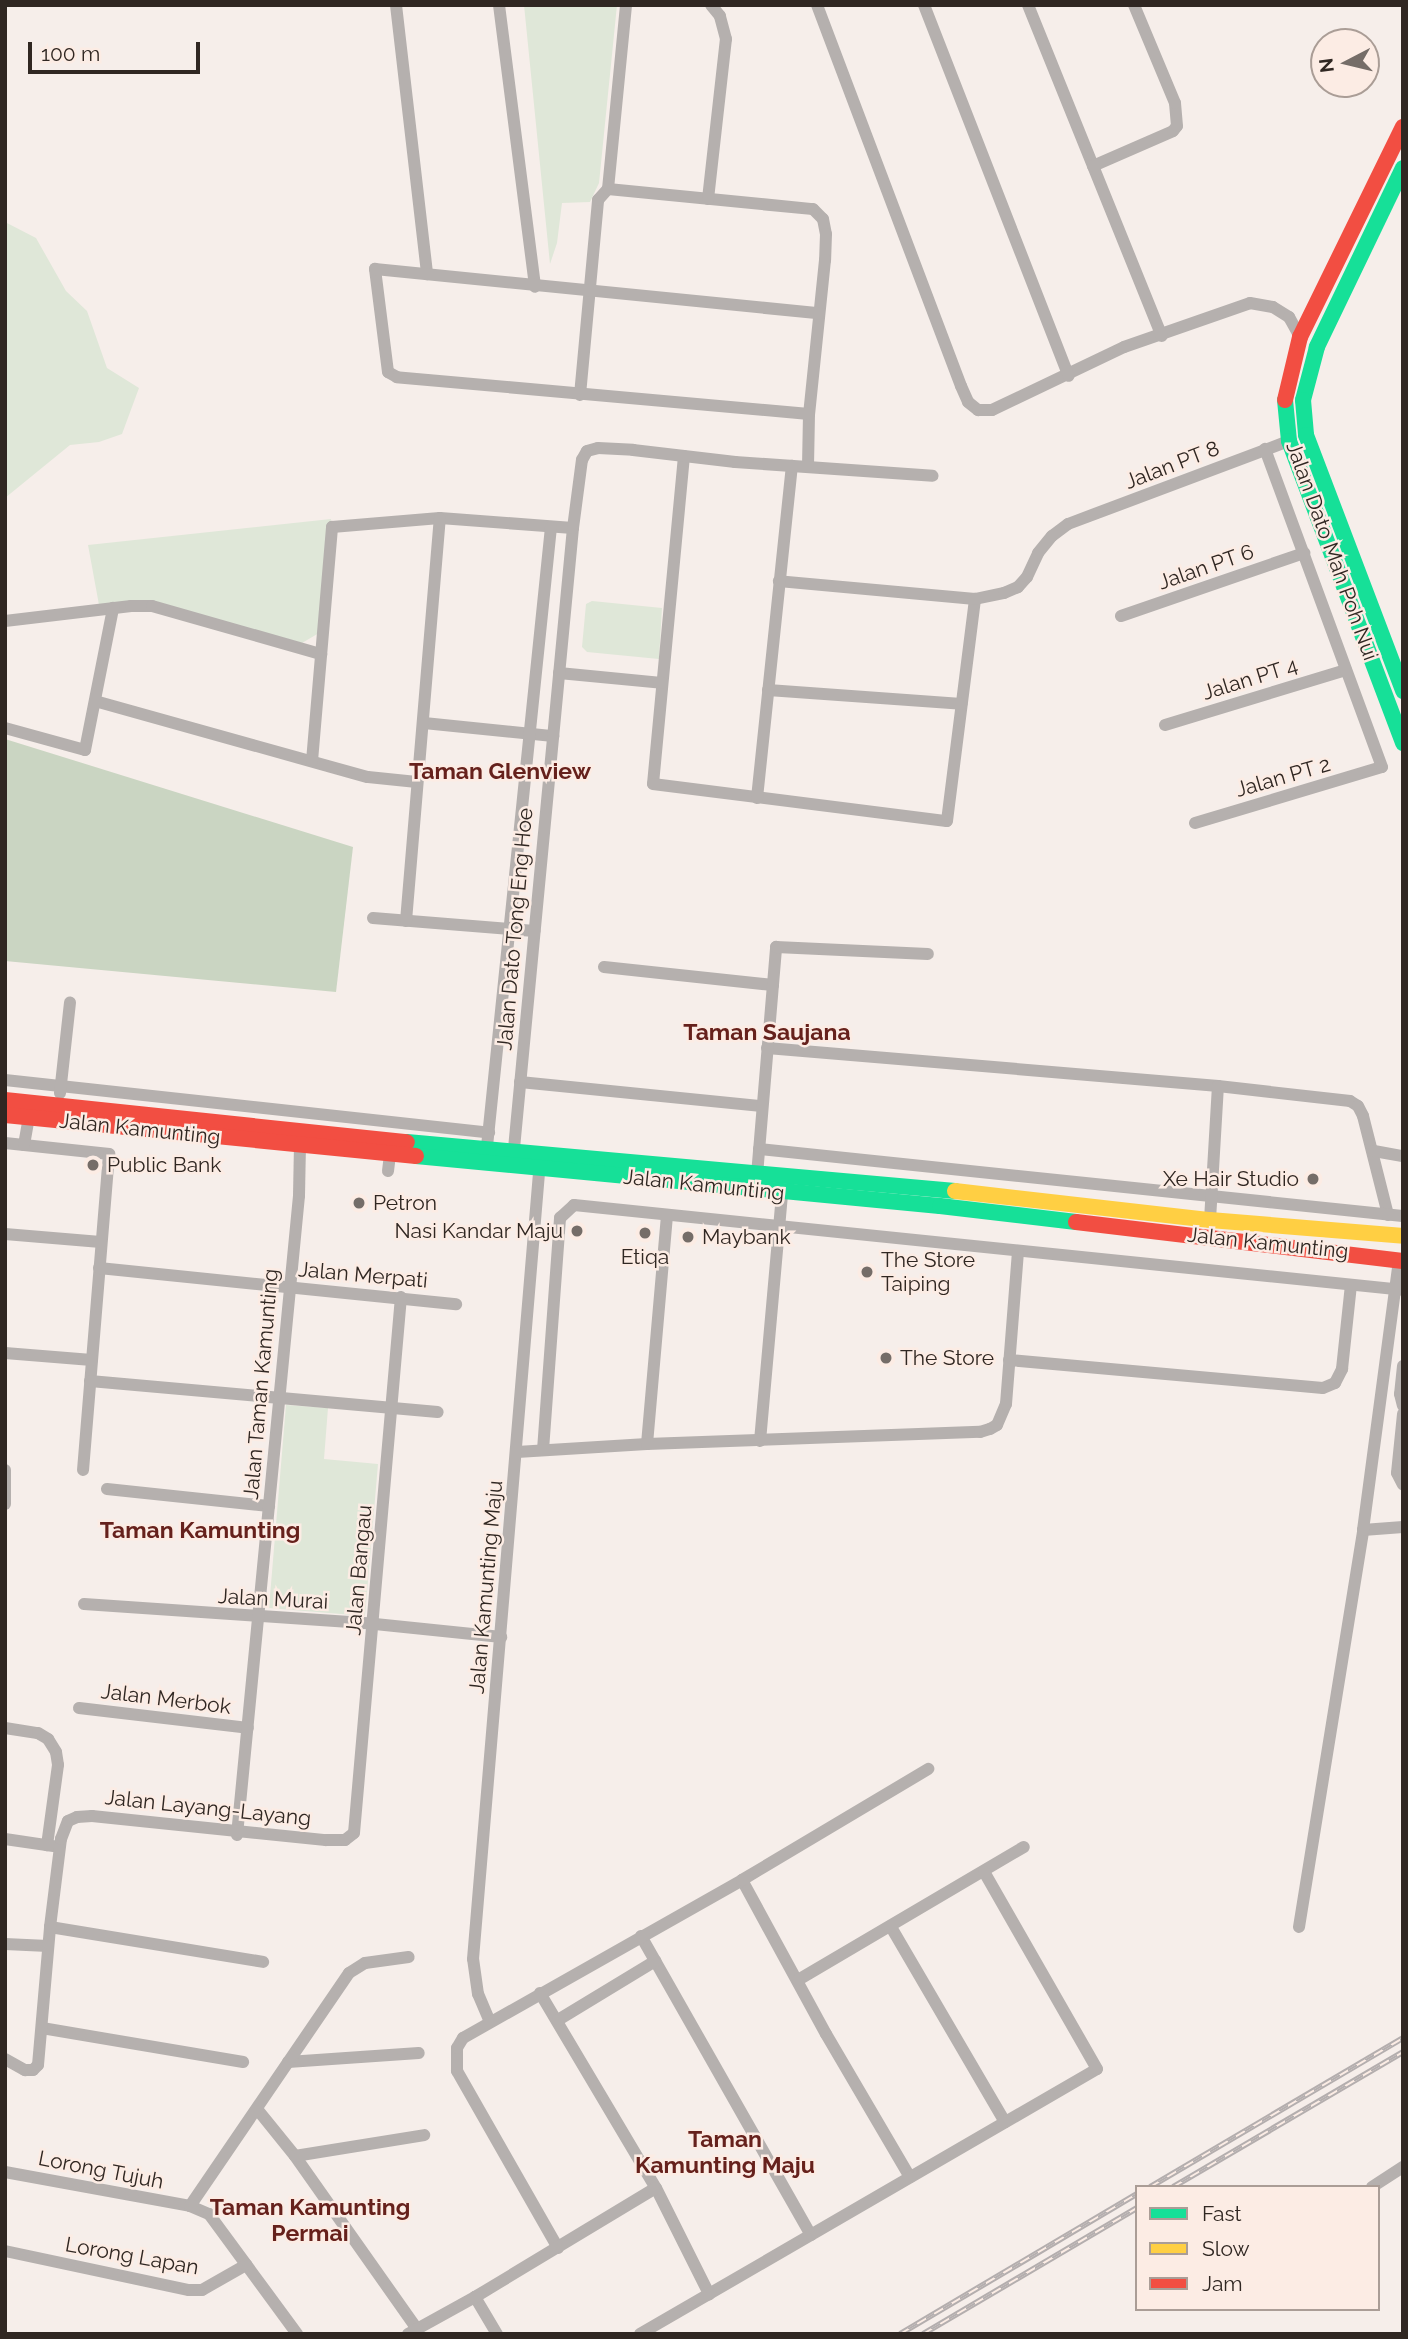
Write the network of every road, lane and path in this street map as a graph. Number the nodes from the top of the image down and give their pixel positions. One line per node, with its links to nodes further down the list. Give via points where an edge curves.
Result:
1 (396, 5): 14 (street)
2 (499, 5): 15 (street)
3 (626, 5): 12 (street)
4 (711, 5): 13 (street, via 720,16 726,39)
5 (817, 5): 22 (street, via 968,402 978,410 992,410)
6 (924, 5): 22 (street)
7 (1028, 5): 10 (street)
8 (1134, 5): 10 (street, via 1175,103 1177,126)
9 (1403, 127): 19 (main road, Jalan Dato Mah Poh Nui)
10 (1093, 166): 20 (street)
11 (1403, 168): 25 (main road, Jalan Dato Mah Poh Nui, via 1317,347 1306,378)
12 (608, 189): 13 (street); 16 (street, via 598,200)
13 (708, 199): 17 (street, via 813,209 823,219 826,234)
14 (427, 274): 15 (street); 23 (street, via 375,270 388,372 397,377)
15 (535, 287): 16 (street)
16 (588, 292): 17 (street); 23 (street)
17 (819, 313): 24 (street)
18 (1289, 317): 19 (street); 20 (street, via 1273,307 1250,303); 21 (street)
19 (1309, 317): 21 (main road, Jalan Dato Mah Poh Nui)
20 (1162, 336): 22 (street, via 1124,347)
21 (1300, 337): 26 (main road, Jalan Dato Mah Poh Nui, via 1285,401)
22 (1069, 376)
23 (579, 395): 24 (street)
24 (809, 414): 30 (street)
25 (1304, 421): 26 (main road); 46 (main road, Jalan Dato Mah Poh Nui)
26 (1288, 433): 27 (street, Jalan PT 8); 54 (main road, Jalan Dato Mah Poh Nui)
27 (1265, 449): 35 (street); 37 (street, Jalan PT 8, via 1068,524 1038,553 1018,587)
28 (684, 456): 29 (street); 34 (street, Jalan Dato Tong Eng Hoe, via 598,448 587,451); 44 (street)
29 (792, 466): 30 (street); 36 (street)
30 (808, 466): 31 (street)
31 (933, 476)
32 (440, 518): 33 (street); 41 (street, via 332,527); 49 (street)
33 (551, 527): 34 (street); 52 (street)
34 (573, 528): 43 (street, Jalan Dato Tong Eng Hoe)
35 (1304, 554): 39 (street, Jalan PT 6); 42 (street)
36 (779, 581): 37 (street); 45 (street)
37 (975, 599): 48 (street)
38 (113, 608): 40 (street); 41 (street, via 152,606); 47 (street)
39 (1121, 616)
40 (5, 621)
41 (321, 654): 55 (street)
42 (1346, 670): 50 (street, Jalan PT 4); 58 (street, Jalan PT 2, via 1382,767)
43 (559, 673): 44 (street); 53 (street, Jalan Dato Tong Eng Hoe)
44 (662, 683): 57 (street, via 653,784)
45 (768, 690): 48 (street); 57 (street)
46 (1403, 691)
47 (95, 701): 51 (street, via 85,750); 55 (street)
48 (961, 704): 57 (street, via 947,821)
49 (424, 723): 52 (street); 56 (street)
50 (1165, 726)
51 (5, 728)
52 (530, 733): 53 (street); 61 (street)
53 (553, 736): 62 (street, Jalan Dato Tong Eng Hoe)
54 (1403, 743)
55 (313, 761): 56 (street, via 368,777)
56 (417, 782): 60 (street)
57 (757, 798)
58 (1195, 823)
59 (373, 918): 60 (street)
60 (406, 920): 61 (street)
61 (509, 929): 62 (street); 77 (street)
62 (534, 931): 69 (street, Jalan Dato Tong Eng Hoe)
63 (928, 954): 65 (street, via 776,947)
64 (604, 967): 65 (street)
65 (773, 985): 67 (street)
66 (70, 1003): 71 (street)
67 (767, 1048): 70 (street); 74 (street)
68 (5, 1080): 71 (street)
69 (520, 1082): 74 (street); 86 (street, Jalan Dato Tong Eng Hoe)
70 (1218, 1086): 82 (street, via 1350,1101 1359,1106); 91 (street)
71 (61, 1087): 73 (street); 77 (street)
72 (5, 1100): 73 (main road, Jalan Kamunting)
73 (59, 1104): 85 (main road, Jalan Kamunting)
74 (762, 1106): 81 (street)
75 (5, 1115): 76 (main road, Jalan Kamunting)
76 (29, 1117): 79 (street); 80 (main road, Jalan Kamunting)
77 (489, 1133): 85 (street)
78 (5, 1143): 79 (street)
79 (24, 1145): 99 (street, via 109,1154)
80 (300, 1146): 83 (main road, Jalan Kamunting); 104 (street, Jalan Taman Kamunting)
81 (759, 1149): 89 (street); 91 (street)
82 (1374, 1152): 84 (street); 92 (street)
83 (390, 1154): 85 (main road, Jalan Kamunting); 88 (street)
84 (1403, 1156)
85 (486, 1157): 86 (main road, Jalan Kamunting)
86 (513, 1159): 87 (main road, Jalan Kamunting)
87 (540, 1161): 89 (main road, Jalan Kamunting); 90 (main road, Jalan Kamunting); 123 (street, Jalan Kamunting Maju)
88 (388, 1171)
89 (757, 1175): 95 (main road, Jalan Kamunting)
90 (782, 1193): 96 (street); 101 (main road, Jalan Kamunting)
91 (1211, 1198): 92 (street); 95 (street)
92 (1388, 1215): 94 (street)
93 (667, 1216): 96 (street); 121 (street); 122 (street, via 573,1205 561,1218)
94 (1403, 1216)
95 (1210, 1220): 98 (main road, Jalan Kamunting)
96 (778, 1228): 100 (street); 120 (street)
97 (5, 1234): 99 (street)
98 (1403, 1236)
99 (101, 1242): 102 (street)
100 (1018, 1252): 103 (street); 110 (street)
101 (1401, 1257): 105 (street)
102 (99, 1268): 104 (street, Jalan Merpati); 109 (street)
103 (1351, 1285): 105 (street); 110 (street, via 1342,1369 1335,1383 1323,1388)
104 (288, 1287): 106 (street, Jalan Merpati); 113 (street, Jalan Taman Kamunting)
105 (1399, 1290): 118 (street)
106 (401, 1297): 107 (street, Jalan Merpati); 115 (street, Jalan Bangau)
107 (456, 1304)
108 (5, 1353): 109 (street)
109 (92, 1360): 112 (street)
110 (1009, 1360): 120 (street, via 1002,1415 997,1425 981,1432)
111 (1403, 1366): 114 (street)
112 (90, 1381): 113 (street); 125 (street)
113 (278, 1396): 115 (street); 129 (street, Jalan Taman Kamunting)
114 (1403, 1406)
115 (392, 1407): 116 (street); 134 (street, Jalan Bangau)
116 (438, 1412)
117 (1403, 1414): 119 (street)
118 (1378, 1421): 119 (street); 131 (street)
119 (1401, 1430): 126 (street, via 1397,1473)
120 (760, 1441): 121 (street)
121 (647, 1444): 122 (street)
122 (543, 1450): 123 (street)
123 (517, 1452): 135 (street, Jalan Kamunting Maju)
124 (5, 1470): 128 (street)
125 (83, 1470)
126 (1403, 1485)
127 (107, 1489): 129 (street)
128 (5, 1504)
129 (269, 1506): 133 (street, Jalan Taman Kamunting)
130 (1403, 1527): 131 (street)
131 (1363, 1530): 149 (street)
132 (84, 1604): 133 (street, Jalan Murai)
133 (259, 1617): 134 (street, Jalan Murai); 138 (street, Jalan Taman Kamunting)
134 (375, 1624): 135 (street, Jalan Murai); 142 (street, Jalan Bangau, via 354,1833)
135 (501, 1637): 159 (street, Jalan Kamunting Maju, via 473,1959 478,1994)
136 (79, 1708): 138 (street, Jalan Merbok)
137 (5, 1728): 143 (street, via 38,1734 56,1752)
138 (248, 1728): 140 (street, Jalan Taman Kamunting)
139 (929, 1769): 146 (street)
140 (237, 1832): 142 (street, Jalan Layang-Layang); 143 (street, Jalan Layang-Layang, via 77,1816 68,1821)
141 (5, 1839): 143 (street)
142 (345, 1840)
143 (53, 1846): 147 (street)
144 (1024, 1847): 145 (street)
145 (984, 1872): 148 (street); 166 (street, via 1097,2069)
146 (742, 1880): 150 (street); 156 (street)
147 (50, 1927): 152 (street); 155 (street)
148 (891, 1927): 156 (street); 166 (street)
149 (1299, 1927)
150 (641, 1936): 154 (street); 157 (street)
151 (5, 1944): 152 (street)
152 (48, 1946): 160 (street)
153 (409, 1957): 164 (street, via 365,1963 349,1973)
154 (655, 1961): 158 (street); 175 (street)
155 (263, 1962)
156 (798, 1980): 171 (street)
157 (540, 1993): 158 (street); 159 (street)
158 (558, 2020): 173 (street)
159 (490, 2022): 176 (street, via 463,2038 457,2049 457,2071)
160 (42, 2028): 162 (street, via 38,2065 33,2070); 163 (street)
161 (419, 2053): 164 (street)
162 (5, 2059)
163 (243, 2062)
164 (288, 2062): 165 (street)
165 (257, 2109): 168 (street); 174 (street)
166 (1005, 2122): 171 (street)
167 (424, 2136): 168 (street)
168 (295, 2156): 181 (street)
169 (1403, 2167): 172 (street)
170 (5, 2172): 174 (street, Lorong Tujuh)
171 (910, 2177): 175 (street)
172 (1375, 2185)
173 (656, 2188): 176 (street); 179 (street)
174 (190, 2206): 178 (street, via 219,2224)
175 (811, 2235): 179 (street)
176 (558, 2248): 180 (street)
177 (5, 2251): 178 (street, Lorong Lapan, via 188,2290 202,2290)
178 (246, 2265): 182 (street)
179 (709, 2294): 184 (street)
180 (475, 2297): 181 (street); 183 (street)
181 (412, 2331)
182 (297, 2334)
183 (497, 2334)
184 (640, 2334)

